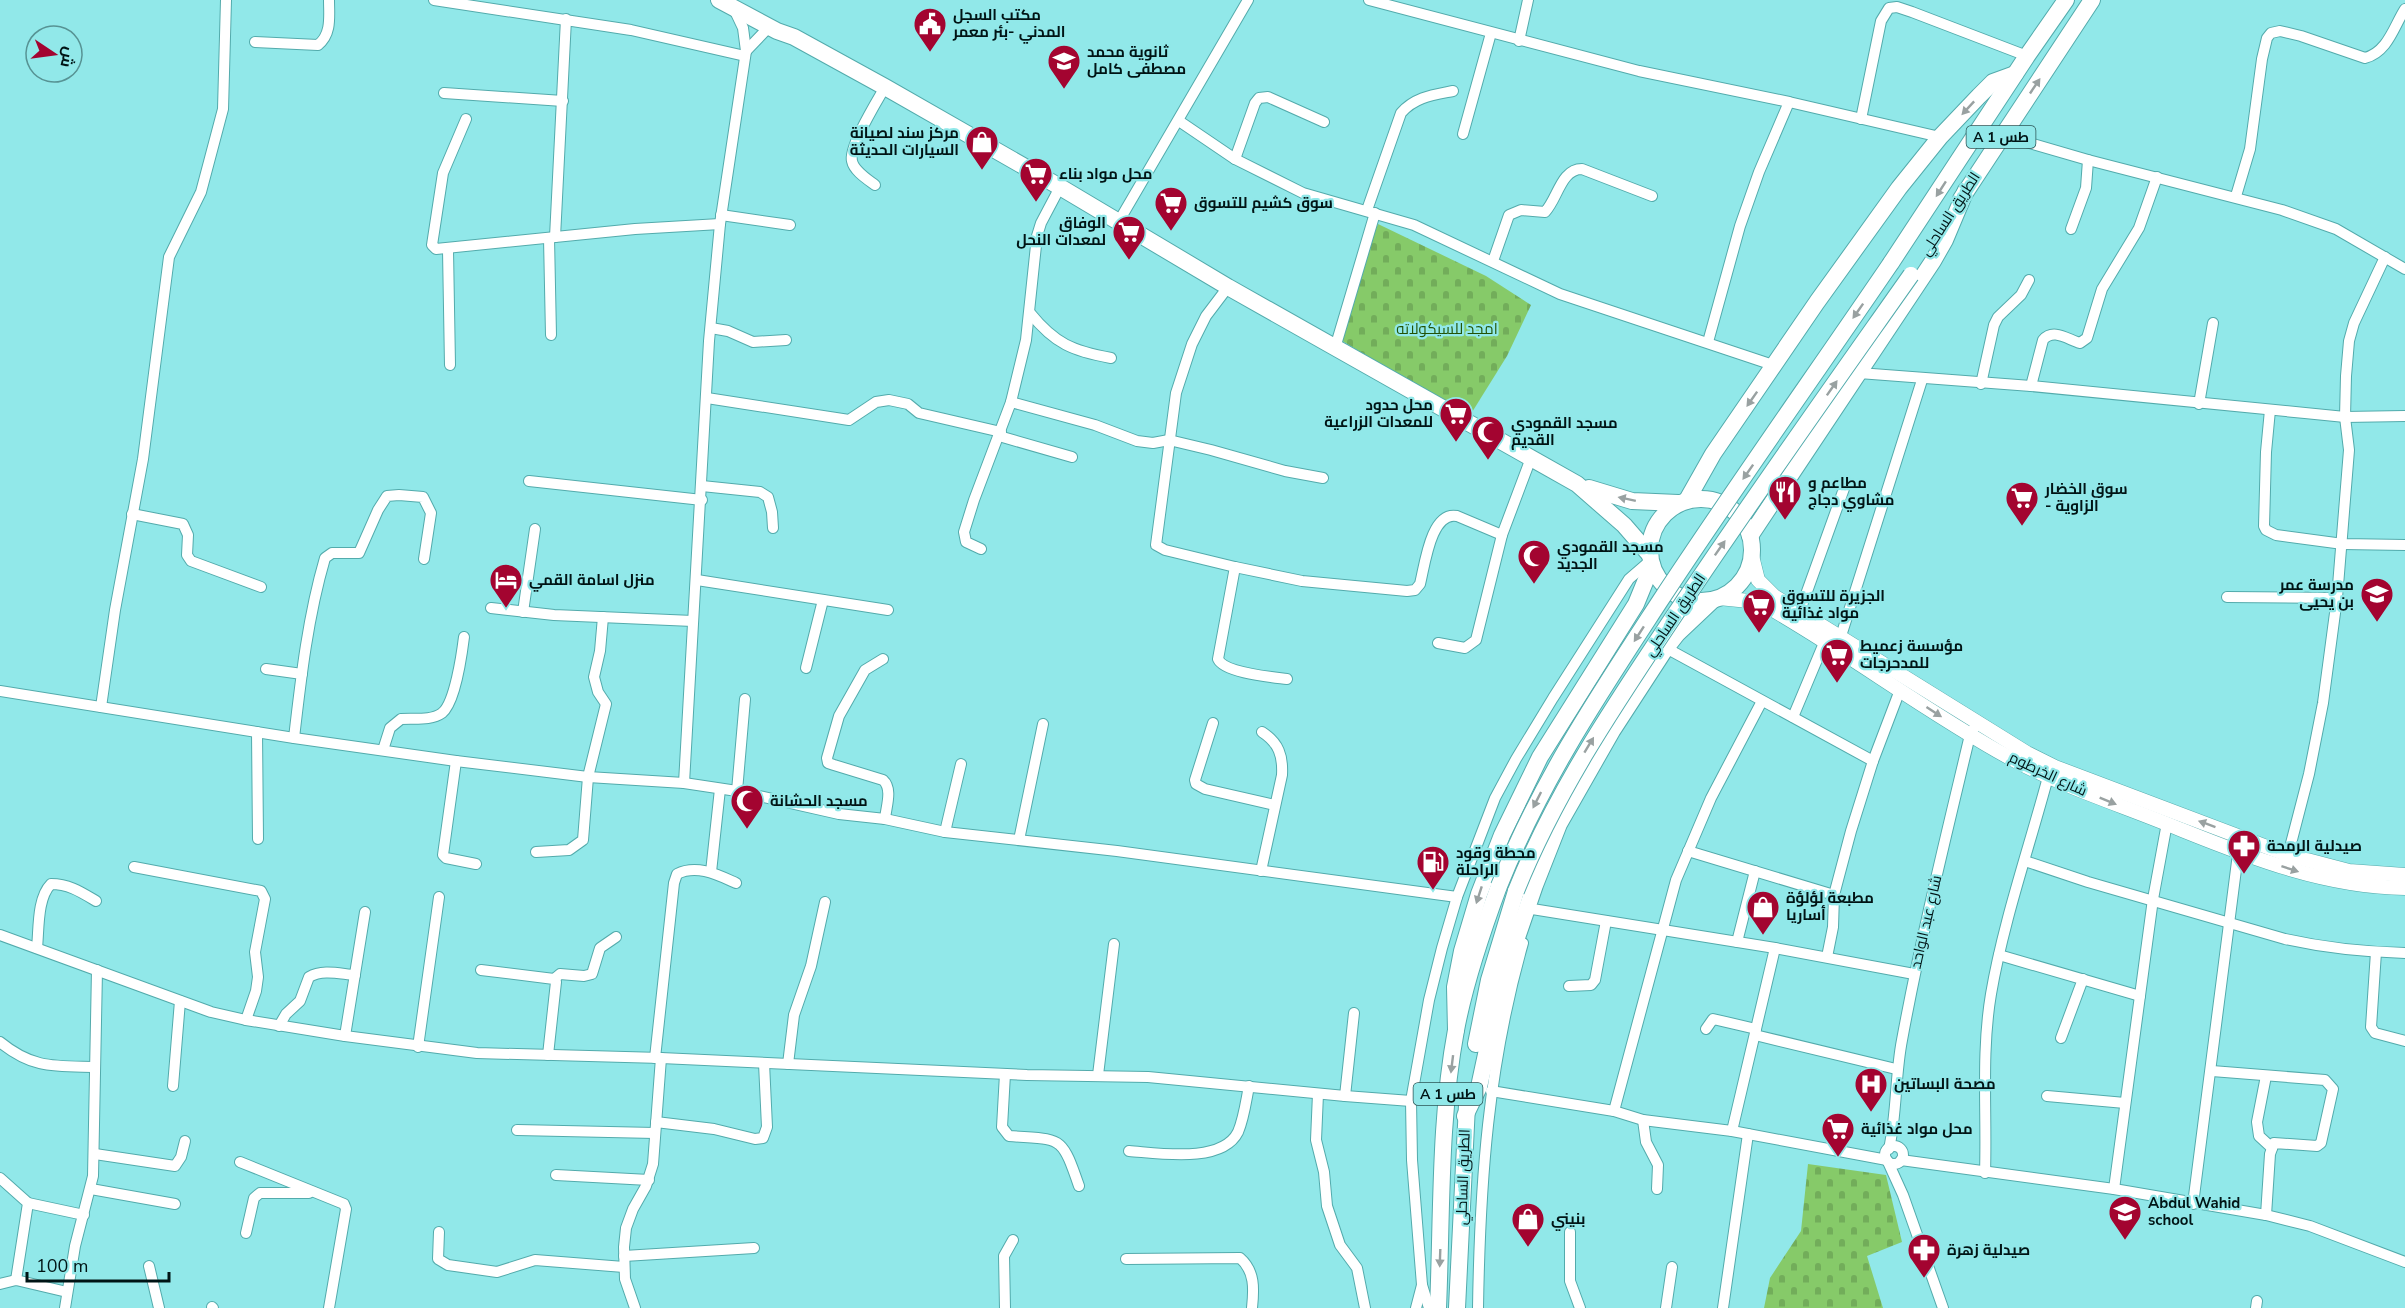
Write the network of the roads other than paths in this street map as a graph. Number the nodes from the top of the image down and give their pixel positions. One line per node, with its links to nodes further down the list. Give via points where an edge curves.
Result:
1 (226, 0): 86 (street, via 223,110 201,192 169,257 143,459)
2 (329, 0): 19 (street, via 329,31 318,45)
3 (434, 0): 14 (street)
4 (1248, 0): 30 (street)
5 (1369, 0): 11 (street)
6 (1528, 0): 18 (street)
7 (1915, 0): 13 (street)
8 (2066, 0): 21 (highway, الطريق الساحلي)
9 (2092, 0): 33 (highway, الطريق الساحلي / A 1 طس, one-way to 9)
10 (731, 3): 15 (highway); 17 (highway, via 780,23); 20 (street, via 743,28)
11 (1407, 5): 16 (street)
12 (2405, 9): 42 (street, via 2383,48 2366,58 2301,36 2271,33 2262,59 2250,148)
13 (1911, 12): 21 (street); 29 (street, via 1897,7 1884,14)
14 (566, 19): 20 (street); 26 (street)
15 (769, 27): 17 (highway); 20 (street)
16 (1491, 33): 18 (street); 32 (street)
17 (794, 37): 23 (highway)
18 (1519, 41): 27 (street)
19 (255, 42)
20 (746, 53): 44 (street)
21 (2026, 56): 22 (highway, الطريق الساحلي)
22 (2015, 74): 34 (highway, one-way to 34, via 1993,82); 195 (highway, الطريق الساحلي / A 1 طس, one-way to 195, bridge, via 1588,710 1532,809 1499,886)
23 (885, 87): 38 (street, via 851,157 852,164); 39 (highway)
24 (1453, 92): 43 (street, via 1413,101 1401,113)
25 (444, 93): 26 (street)
26 (563, 101): 48 (street)
27 (1789, 102): 29 (street); 60 (street, via 1740,226)
28 (466, 119): 49 (street, via 443,173 432,245)
29 (1861, 119): 34 (street)
30 (1179, 121): 35 (street); 45 (street)
31 (1324, 122): 35 (street, via 1268,97 1259,98)
32 (1463, 134)
33 (2002, 135): 36 (street); 40 (highway, الطريق الساحلي / A 1 طس)
34 (1940, 137): 64 (highway, via 1861,239)
35 (1234, 159): 43 (street, via 1303,193)
36 (2088, 160): 37 (street); 47 (street, via 2086,188)
37 (2157, 177): 42 (street); 68 (street, via 2139,228 2102,289 2087,338 2080,343 2054,333 2047,336)
38 (875, 185)
39 (1060, 187): 45 (highway); 55 (street, via 1037,236)
40 (1966, 190): 65 (highway, via 1933,261); 221 (highway, الطريق الساحلي / A 1 طس, one-way to 40, bridge, via 1489,980 1516,891 1559,797 1604,720)
41 (1652, 196): 51 (street, via 1582,169 1573,170 1545,212 1521,210 1509,214)
42 (2236, 196): 50 (street, via 2336,229)
43 (1371, 212): 51 (street, via 1414,225); 61 (street)
44 (720, 219): 46 (street); 48 (street); 57 (street)
45 (1119, 222): 54 (highway)
46 (790, 225)
47 (2071, 229)
48 (552, 238): 49 (street); 58 (street)
49 (448, 250): 63 (street)
50 (2385, 257): 52 (street); 74 (street, via 2351,332)
51 (1493, 261): 60 (street, via 1570,298)
52 (2405, 269)
53 (2029, 280): 67 (street, via 1994,325)
54 (1228, 286): 61 (highway); 76 (street, via 1192,344 1176,393)
55 (1030, 313): 62 (street, via 1068,348); 70 (street)
56 (2213, 323): 71 (street)
57 (711, 328): 59 (street, via 753,342); 69 (street)
58 (551, 335)
59 (786, 340)
60 (1708, 342): 64 (street)
61 (1335, 348): 78 (highway)
62 (1111, 358)
63 (450, 365)
64 (1776, 366): 85 (highway, one-way to 85)
65 (1859, 373): 66 (street); 90 (highway)
66 (1922, 380): 67 (street); 110 (street)
67 (1981, 384): 68 (street)
68 (2031, 386): 71 (street)
69 (707, 398): 75 (street, via 849,420 876,402 889,400); 83 (street)
70 (1011, 402): 75 (street); 76 (street, via 1095,424 1137,441)
71 (2199, 404): 72 (street)
72 (2270, 410): 74 (street); 91 (street, via 2266,530 2276,535)
73 (2405, 416): 74 (street)
74 (2345, 417): 91 (street, via 2349,450)
75 (1000, 434): 77 (street); 93 (street, via 964,532 966,542)
76 (1169, 440): 79 (street); 97 (street, via 1156,545)
77 (1071, 457)
78 (1531, 458): 82 (highway); 89 (street)
79 (1323, 478)
80 (529, 481): 84 (street)
81 (1846, 483): 106 (street)
82 (1577, 484): 85 (highway, one-way to 82, via 1632,501); 96 (highway, via 1624,525)
83 (702, 486): 84 (street); 87 (street, via 760,492 768,497)
84 (702, 500): 98 (street)
85 (1683, 502): 90 (highway, via 1707,499 1726,505 1745,523); 96 (highway, via 1660,519 1650,542)
86 (132, 514): 99 (street, via 183,524 191,561); 124 (street)
87 (773, 528)
88 (535, 529): 107 (street)
89 (1502, 535): 97 (street, via 1457,516 1444,517 1432,536 1420,584 1407,591 1302,581); 112 (street, via 1476,640 1466,648)
90 (1750, 536): 94 (highway)
91 (2343, 544): 92 (street); 101 (street)
92 (2405, 545)
93 (981, 549)
94 (1752, 556): 102 (highway, via 1741,581); 106 (main road, شارع الخرطوم, via 1761,585)
95 (424, 559): 118 (street, via 431,513 423,497 387,496 358,553 332,553 325,558)
96 (1651, 560): 102 (highway, via 1665,587 1676,594 1687,599); 163 (street, via 1629,579 1516,759 1480,834); 195 (highway, one-way to 195, via 1636,604 1540,757 1493,856 1462,951 1455,987)
97 (1235, 567): 119 (street, via 1220,664 1228,669)
98 (697, 580): 103 (street); 109 (street)
99 (261, 587)
100 (2227, 597): 101 (street)
101 (2337, 598): 151 (street, via 2323,703)
102 (1716, 599): 113 (main road, شارع الخرطوم, via 1759,602); 114 (highway)
103 (823, 600): 105 (street); 116 (street)
104 (491, 608): 107 (street)
105 (888, 610)
106 (1800, 611): 110 (main road, شارع الخرطوم)
107 (523, 612): 108 (street)
108 (603, 617): 109 (street); 136 (street, via 594,677 606,704)
109 (693, 621): 138 (street)
110 (1841, 636): 128 (main road, شارع الخرطوم)
111 (464, 637): 132 (street, via 448,705 431,718 401,719 390,728)
112 (1438, 643)
113 (1824, 643): 121 (main road, شارع الخرطوم); 125 (street)
114 (1666, 648): 123 (street); 167 (highway, via 1574,796 1546,854)
115 (883, 659): 142 (street, via 865,670 839,716 827,758 828,763 886,783)
116 (806, 668)
117 (266, 669): 118 (street)
118 (302, 674): 131 (street)
119 (1287, 679)
120 (0, 690): 124 (street)
121 (1900, 690): 128 (main road, شارع الخرطوم, one-way to 128); 134 (street)
122 (745, 699): 140 (street)
123 (1762, 701): 125 (street); 148 (street)
124 (101, 707): 129 (street)
125 (1793, 717): 134 (street)
126 (1213, 723): 141 (street, via 1196,784)
127 (1043, 724): 147 (street)
128 (1974, 729): 137 (main road, شارع الخرطوم); 145 (main road, شارع الخرطوم, one-way to 128, via 2055,767); 184 (street, شارع عبد الواحد)
129 (256, 732): 131 (street); 146 (street)
130 (1262, 732): 141 (street, via 1277,746 1282,761)
131 (294, 738): 132 (street)
132 (383, 750): 133 (street)
133 (456, 761): 136 (street); 153 (street, via 443,855)
134 (1873, 761): 161 (street)
135 (961, 764): 144 (street)
136 (588, 777): 138 (street); 149 (street, via 581,843 569,850)
137 (2048, 777): 143 (main road, شارع الخرطوم, one-way to 143); 152 (street)
138 (684, 783): 139 (street)
139 (720, 789): 140 (street); 157 (street)
140 (738, 791): 142 (street, via 839,814)
141 (1275, 805): 155 (street)
142 (885, 819): 144 (street)
143 (2167, 823): 150 (main road, شارع الخرطوم); 164 (street)
144 (945, 832): 147 (street)
145 (2242, 837): 150 (street); 151 (main road, شارع الخرطوم)
146 (258, 839)
147 (1019, 840): 155 (street)
148 (1688, 850): 156 (street); 171 (street)
149 (536, 852)
150 (2237, 852): 160 (main road, شارع الخرطوم, one-way to 160, via 2338,882); 170 (street)
151 (2288, 855): 158 (main road, شارع الخرطوم, via 2349,871)
152 (2025, 861): 164 (street); 180 (street)
153 (476, 864)
154 (134, 867): 192 (street, via 264,894 255,952 256,991)
155 (1261, 871): 163 (street)
156 (1755, 871): 161 (street); 174 (street)
157 (711, 872): 159 (street); 203 (street, via 685,870 677,874 674,883)
158 (2405, 875)
159 (736, 883)
160 (2405, 888)
161 (1834, 895): 181 (street)
162 (439, 897): 201 (street)
163 (1457, 897): 218 (street, via 1429,1000)
164 (2153, 899): 170 (street); 189 (street)
165 (96, 900): 176 (street, via 63,884 51,884 42,903)
166 (825, 902): 205 (street, via 811,966 794,1015)
167 (1530, 909): 169 (street); 214 (street, via 1507,1001); 221 (highway, via 1499,994 1479,1087)
168 (365, 912): 185 (street)
169 (1606, 921): 171 (street); 188 (street, via 1595,980 1591,985)
170 (2230, 924): 178 (street, via 2312,945); 208 (street)
171 (1663, 929): 174 (street); 220 (street)
172 (0, 935): 176 (street)
173 (616, 937): 186 (street, via 600,948 592,974 560,975)
174 (1737, 942): 177 (street)
175 (1114, 945): 210 (street)
176 (37, 948): 182 (street)
177 (1775, 948): 181 (street); 196 (street)
178 (2376, 952): 179 (street); 199 (street, via 2371,1027 2375,1033)
179 (2405, 953)
180 (1999, 955): 187 (street); 233 (street, via 1986,1038)
181 (1827, 957): 184 (street)
182 (97, 970): 190 (street); 206 (street)
183 (481, 970): 186 (street)
184 (1914, 974): 207 (street, شارع عبد الواحد)
185 (355, 975): 193 (street, via 327,972 309,977 300,1001); 197 (street)
186 (554, 979): 202 (street)
187 (2083, 979): 189 (street); 198 (street)
188 (1569, 986)
189 (2140, 996): 219 (street)
190 (180, 1001): 192 (street); 212 (street)
191 (1354, 1013): 216 (street)
192 (246, 1020): 193 (street)
193 (279, 1026): 197 (street)
194 (1706, 1029): 196 (street, via 1713,1019)
195 (1456, 1030): 270 (highway, الطريق الساحلي / A 1 طس, one-way to 270, via 1445,1121)
196 (1755, 1032): 207 (street); 225 (street)
197 (345, 1036): 201 (street)
198 (2061, 1038)
199 (2405, 1041)
200 (0, 1042): 206 (street, via 34,1064)
201 (418, 1047): 202 (street)
202 (548, 1055): 203 (street)
203 (658, 1058): 204 (street); 223 (street)
204 (764, 1063): 205 (street); 223 (street, via 767,1127 763,1138 714,1129)
205 (788, 1064): 209 (street)
206 (95, 1067): 230 (street)
207 (1896, 1069): 231 (street, شارع عبد الواحد)
208 (2212, 1071): 211 (street); 244 (street)
209 (1005, 1074): 210 (street); 237 (street, via 1004,1132 1062,1144)
210 (1098, 1075): 213 (street)
211 (2266, 1076): 228 (street, via 2257,1122 2259,1136); 228 (street, via 2325,1080 2333,1089 2321,1143 2317,1146 2279,1142)
212 (173, 1086)
213 (1249, 1086): 215 (street); 229 (street, via 1238,1132 1220,1148 1189,1154)
214 (1491, 1090): 220 (street); 272 (street, via 1483,1161)
215 (1318, 1094): 216 (street); 267 (street, via 1316,1140 1327,1206 1340,1245 1356,1268)
216 (1345, 1096): 218 (street)
217 (2048, 1096): 219 (street)
218 (1412, 1101): 259 (street, via 1412,1160)
219 (2125, 1103): 240 (street)
220 (1614, 1111): 222 (street)
221 (1465, 1116): 271 (highway, الطريق الساحلي / A 1 طس)
222 (1643, 1120): 225 (street); 238 (street, via 1646,1142 1658,1166)
223 (656, 1128): 224 (street); 236 (street)
224 (517, 1130)
225 (1732, 1131): 226 (street)
226 (1748, 1134): 231 (street, via 1867,1157); 275 (street)
227 (185, 1141): 230 (street, via 175,1166)
228 (2272, 1148): 246 (street)
229 (1129, 1151)
230 (95, 1154): 239 (street)
231 (1894, 1156): 233 (street); 276 (street, شارع عبد الواحد, via 1903,1196)
232 (240, 1162): 241 (street)
233 (1985, 1173): 240 (street)
234 (556, 1175): 236 (street)
235 (0, 1178): 242 (street)
236 (648, 1180): 253 (street, via 626,1228)
237 (1079, 1186)
238 (1657, 1188)
239 (91, 1189): 243 (street); 245 (street)
240 (2114, 1189): 244 (street)
241 (315, 1193): 249 (street, via 260,1193 254,1198); 263 (street, via 337,1200 346,1209)
242 (28, 1203): 245 (street); 257 (street)
243 (175, 1204)
244 (2193, 1204): 246 (street)
245 (84, 1215): 260 (street)
246 (2266, 1215): 254 (street, via 2310,1226)
247 (439, 1232): 253 (street, via 438,1259 469,1269 497,1272 535,1260)
248 (1570, 1232): 273 (street, via 1570,1281)
249 (246, 1233)
250 (1013, 1240): 265 (street, via 1004,1256)
251 (754, 1248): 253 (street)
252 (1126, 1259): 266 (street, via 1240,1258 1249,1266 1253,1282)
253 (624, 1262): 264 (street)
254 (2405, 1262)
255 (149, 1266): 262 (street)
256 (1672, 1267): 274 (street)
257 (16, 1280): 258 (street); 260 (street)
258 (0, 1284)
259 (1422, 1285): 268 (street); 269 (street)
260 (67, 1292): 261 (street)
261 (65, 1308)
262 (159, 1308)
263 (329, 1308)
264 (635, 1308)
265 (1005, 1308)
266 (1252, 1308)
267 (1365, 1308)
268 (1416, 1308)
269 (1429, 1308)
270 (1438, 1308)
271 (1457, 1308)
272 (1478, 1308)
273 (1580, 1308)
274 (1666, 1308)
275 (1723, 1308)
276 (1943, 1308)

